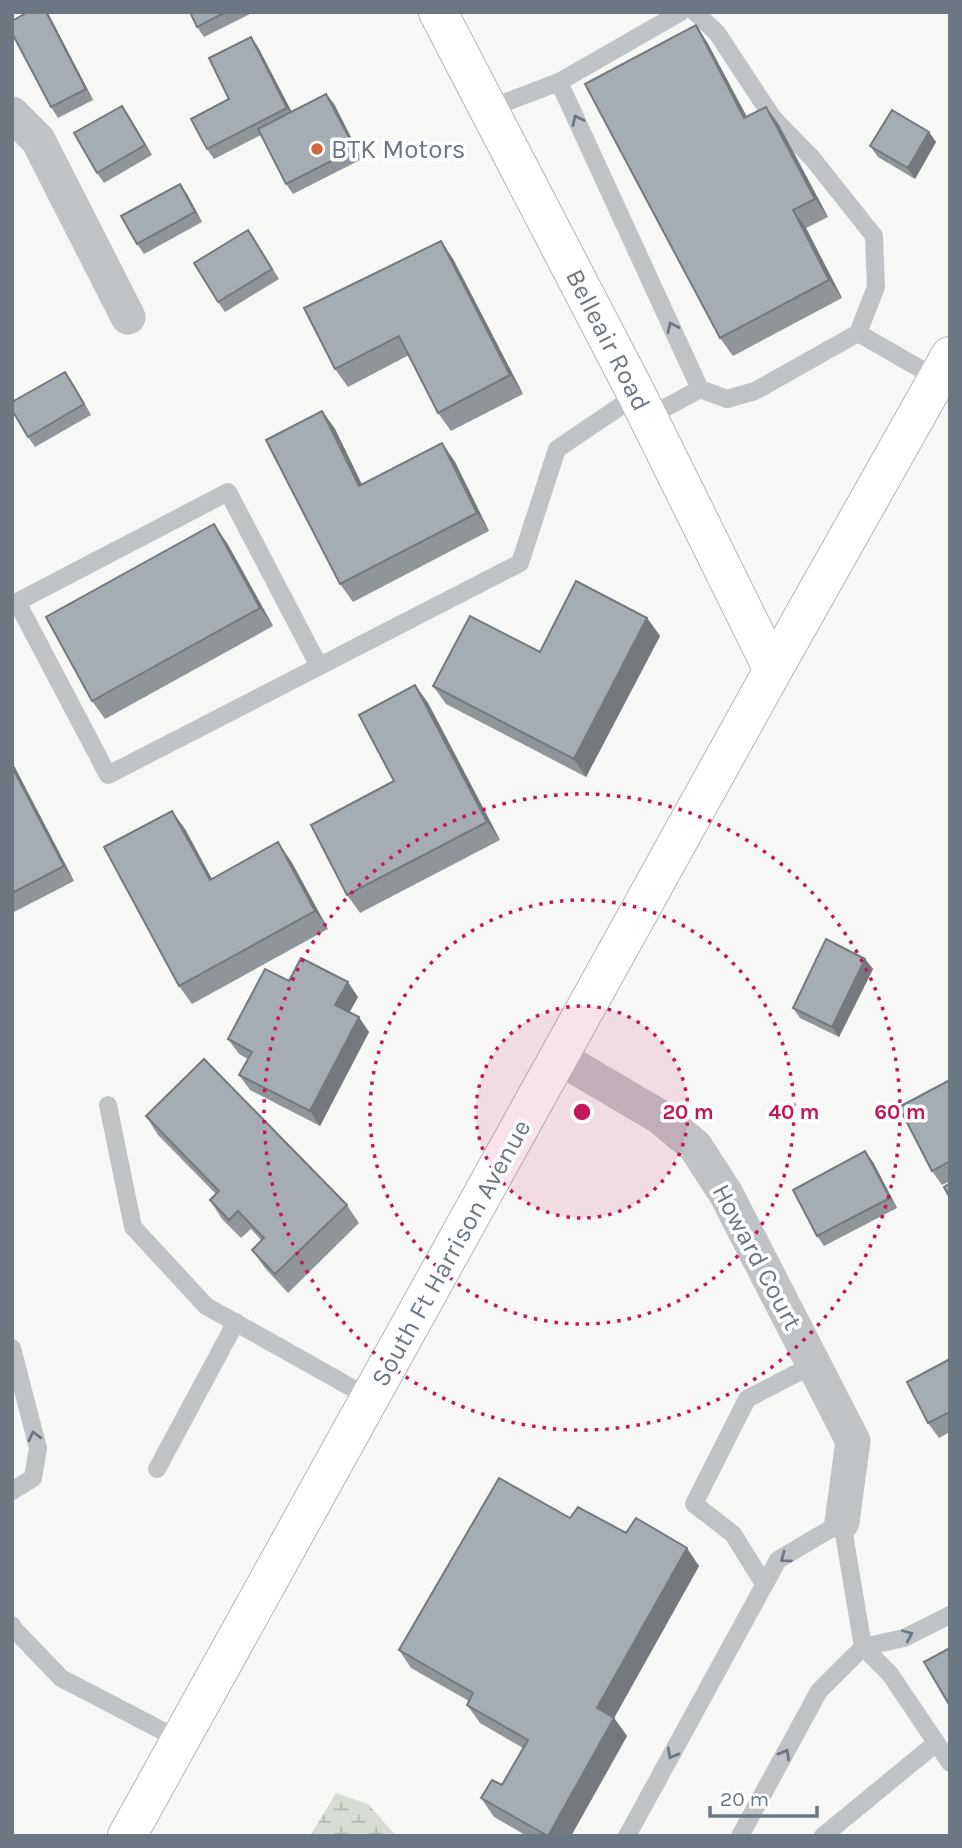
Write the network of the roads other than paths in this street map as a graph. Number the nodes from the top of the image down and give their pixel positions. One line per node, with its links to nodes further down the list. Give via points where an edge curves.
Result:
1 (438, 12): 5 (main road, Belleair Road)
2 (681, 12): 4 (lane)
3 (695, 12): 8 (lane, via 717,33 773,118 813,158 874,236 876,287)
4 (559, 82): 5 (lane); 10 (lane, one-way to 4)
5 (488, 109): 11 (main road, Belleair Road)
6 (12, 114): 7 (street, via 38,140)
7 (128, 317)
8 (858, 333): 9 (lane); 10 (lane, via 755,391 727,399)
9 (946, 373): 13 (main road, South Ft Harrison Avenue)
10 (700, 389): 11 (lane)
11 (642, 406): 12 (lane, via 557,449 520,563); 13 (main road, Belleair Road)
12 (319, 666): 12 (lane, via 108,775 17,602 228,492)
13 (773, 670): 14 (main road, South Ft Harrison Avenue)
14 (560, 1058): 18 (street, Howard Court, via 660,1117 695,1146 726,1194); 19 (main road, South Ft Harrison Avenue)
15 (108, 1105): 16 (lane, via 133,1227 206,1306)
16 (236, 1322): 19 (lane); 20 (lane)
17 (12, 1348): 21 (lane, one-way to 17, via 33,1478 37,1448)
18 (814, 1364): 22 (street, Howard Court, via 853,1440); 23 (lane, via 747,1399 694,1504 733,1534)
19 (370, 1398): 27 (main road, South Ft Harrison Avenue)
20 (157, 1469)
21 (12, 1491)
22 (842, 1522): 23 (lane, one-way to 23, via 778,1560); 26 (lane)
23 (764, 1584): 31 (lane, one-way to 31)
24 (950, 1615): 26 (lane, one-way to 24, via 904,1638)
25 (12, 1625): 27 (lane, via 61,1678)
26 (863, 1647): 28 (lane, via 890,1674); 32 (lane, one-way to 26, via 819,1691)
27 (180, 1740): 30 (main road, South Ft Harrison Avenue)
28 (935, 1744): 29 (lane); 33 (lane)
29 (950, 1763)
30 (127, 1836)
31 (627, 1836)
32 (740, 1836)
33 (822, 1836)

